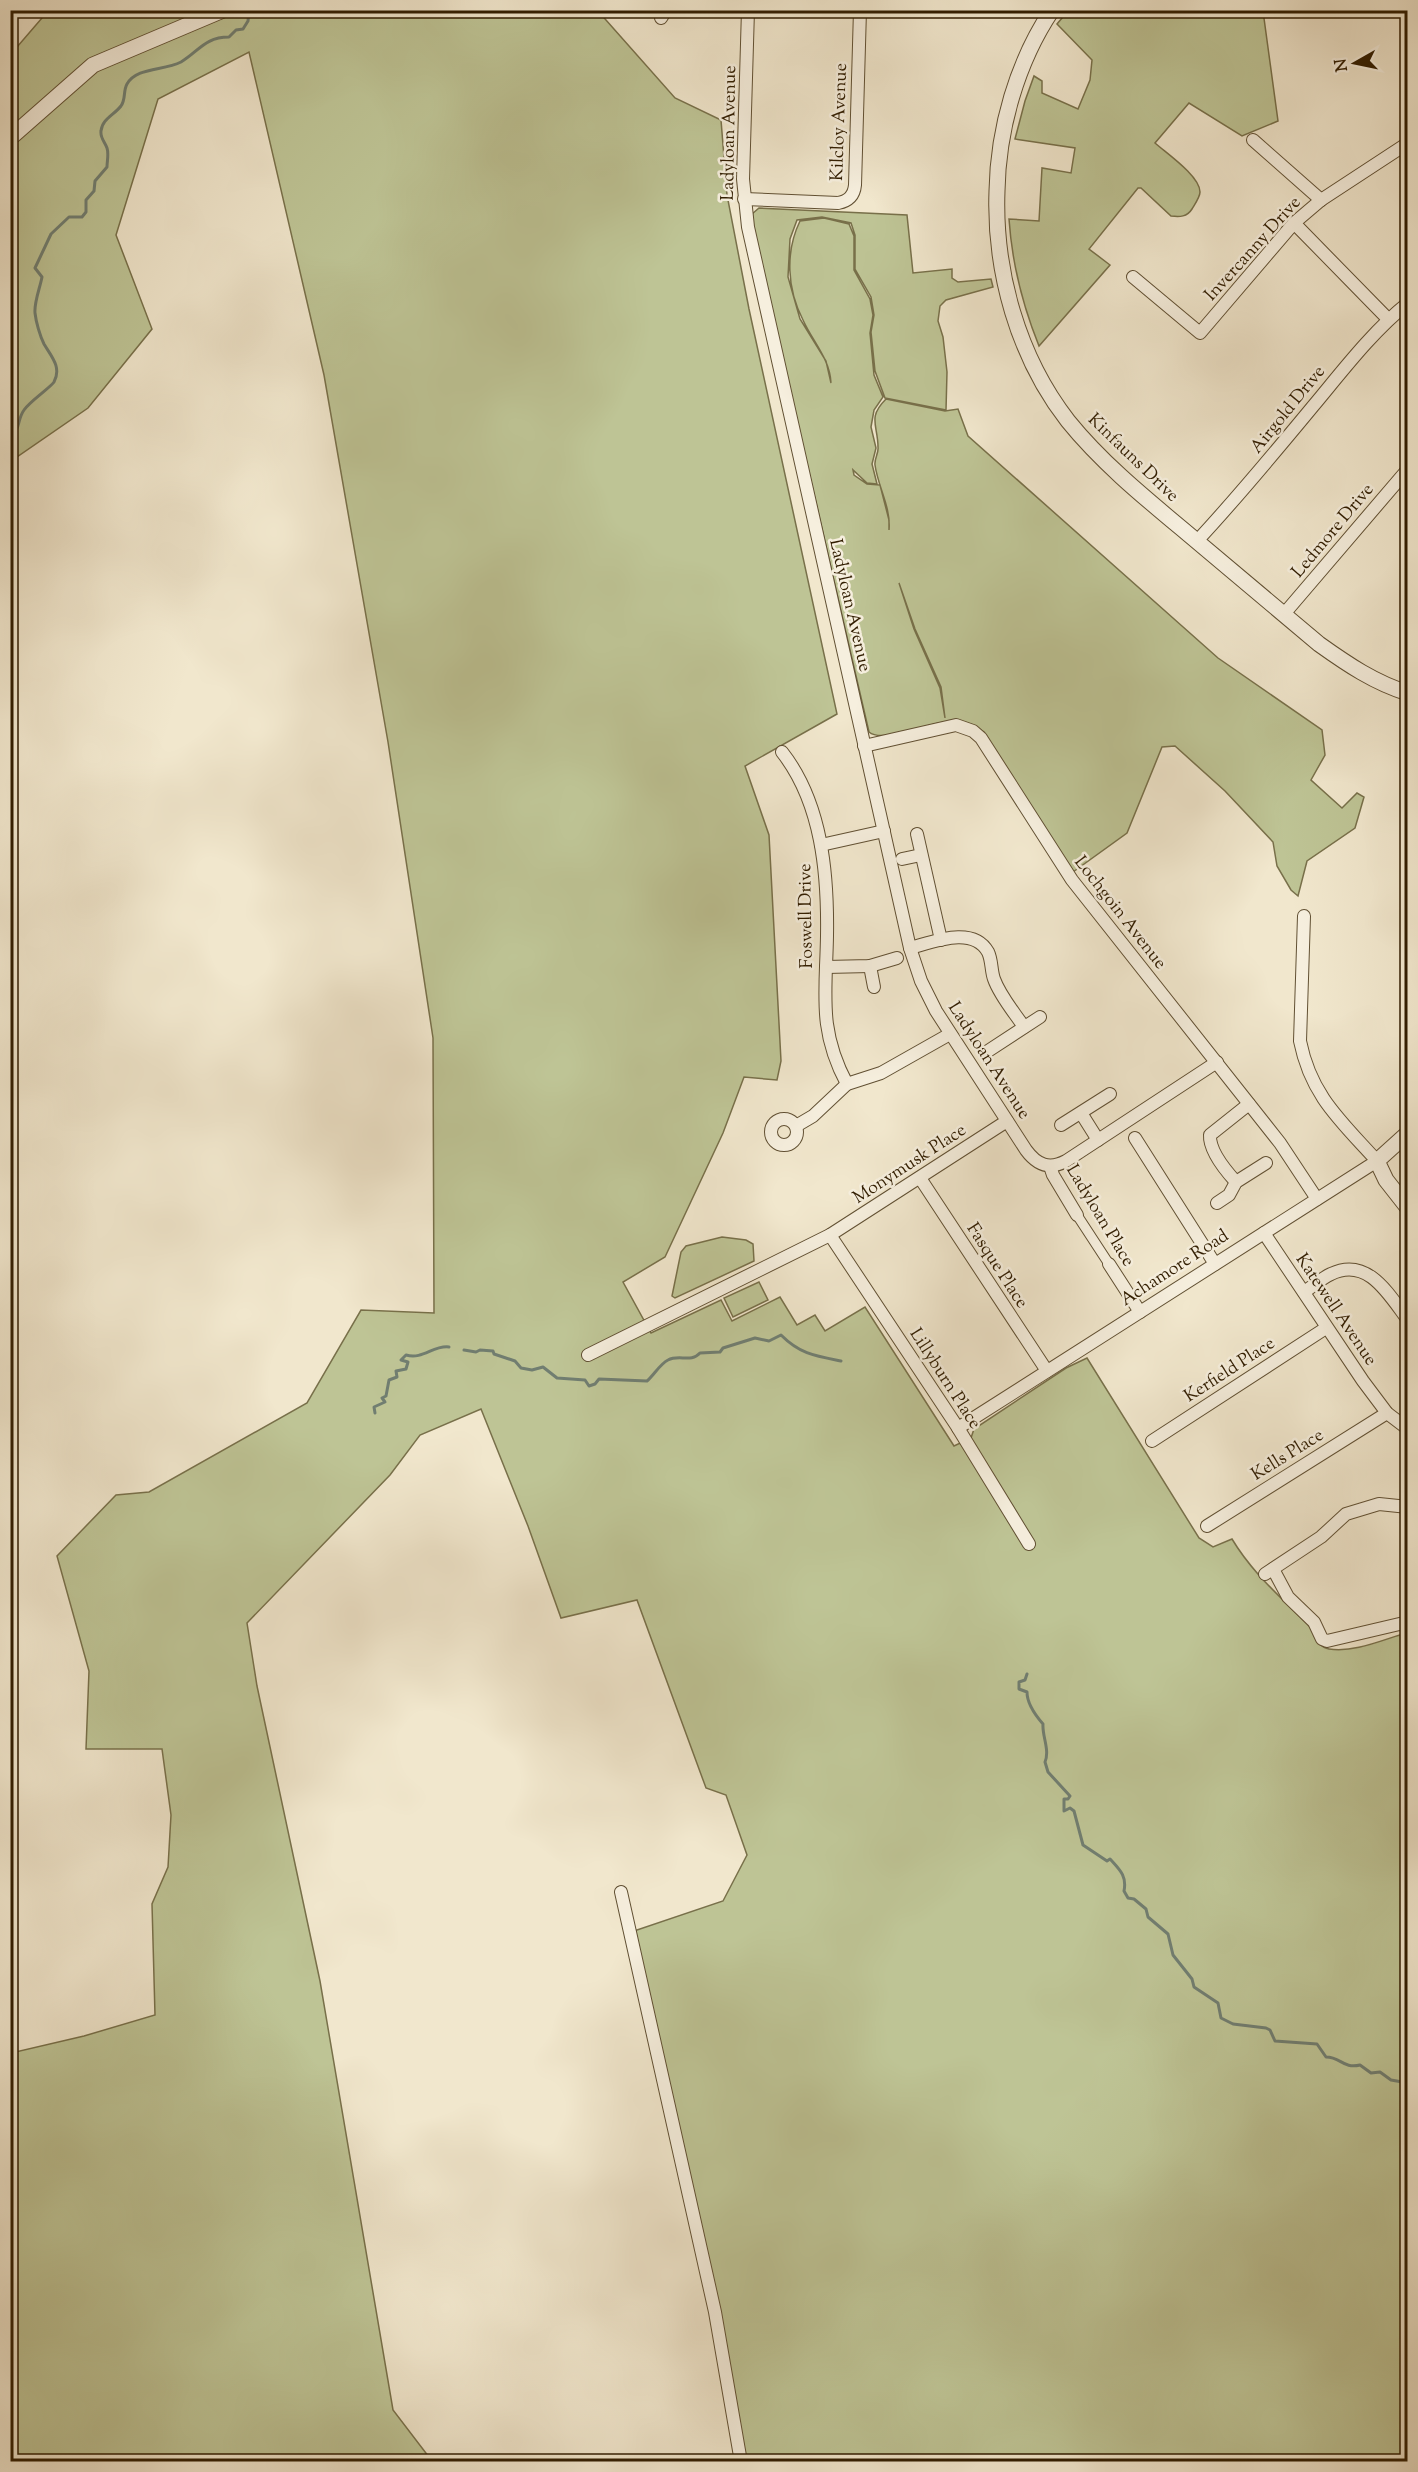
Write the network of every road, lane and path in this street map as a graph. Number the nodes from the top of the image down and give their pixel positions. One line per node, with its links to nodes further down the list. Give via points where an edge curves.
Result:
1 (223, 10): 5 (street, via 93,65)
2 (748, 10): 8 (street, Ladyloan Avenue)
3 (860, 10): 8 (street, Kilcloy Avenue, via 852,195 838,203)
4 (1052, 10): 15 (street, Kinfauns Drive, via 1029,52 1011,100 1001,143 996,214 1006,287 1019,332 1059,408 1109,465)
5 (10, 138)
6 (1253, 140): 9 (street)
7 (1407, 143): 9 (street, Invercanny Drive)
8 (744, 199): 18 (street, Ladyloan Avenue)
9 (1321, 200): 10 (street, Invercanny Drive)
10 (1294, 223): 11 (street, Invercanny Drive, via 1200,333); 13 (street)
11 (1133, 277)
12 (1407, 303): 13 (street, Airgold Drive)
13 (1388, 319): 15 (street, Airgold Drive, via 1239,497)
14 (1407, 469): 16 (street, Ledmore Drive)
15 (1197, 541): 16 (street, Kinfauns Drive)
16 (1284, 614): 17 (street, Kinfauns Drive, via 1345,663)
17 (1407, 693)
18 (864, 746): 20 (street, Ladyloan Avenue); 36 (street, Lochgoin Avenue, via 956,725 981,738 1072,880)
19 (782, 752): 22 (street, Foswell Drive, via 807,796)
20 (884, 831): 22 (street); 27 (street, Ladyloan Avenue)
21 (917, 834): 23 (street)
22 (820, 845): 30 (street, Foswell Drive)
23 (921, 855): 24 (street); 26 (street)
24 (902, 859)
25 (1304, 916): 47 (street, via 1300,1041 1304,1060 1311,1080 1330,1110)
26 (941, 940): 27 (street); 33 (street, via 971,938 987,951 997,987)
27 (910, 948): 34 (street, Ladyloan Avenue, via 926,993)
28 (897, 958): 29 (street)
29 (870, 966): 30 (street); 31 (street)
30 (826, 967): 37 (street, Foswell Drive, via 827,1028 834,1057)
31 (874, 987)
32 (1040, 1017): 33 (street)
33 (1024, 1027): 35 (street)
34 (950, 1034): 37 (street, via 881,1073); 41 (street, Ladyloan Avenue)
35 (988, 1051)
36 (1217, 1062): 39 (street, Lochgoin Avenue); 46 (street)
37 (847, 1084): 43 (street, via 813,1116)
38 (1110, 1094): 40 (street)
39 (1249, 1104): 51 (street, via 1210,1136 1211,1144); 52 (street, Lochgoin Avenue)
40 (1081, 1113): 42 (street); 46 (street)
41 (1007, 1121): 49 (street, Ladyloan Avenue, via 1032,1158); 50 (street, Monymusk Place)
42 (1061, 1125)
43 (796, 1126)
44 (1407, 1133): 47 (street, Achamore Road)
45 (1134, 1138): 59 (street)
46 (1098, 1140): 49 (street, via 1060,1164)
47 (1377, 1161): 52 (street, Achamore Road); 54 (street)
48 (1266, 1163): 51 (street)
49 (1049, 1166): 55 (street, Ladyloan Place)
50 (920, 1178): 57 (street, Monymusk Place); 65 (street, Fasque Place)
51 (1236, 1182): 53 (street, via 1229,1195)
52 (1317, 1199): 56 (street, Achamore Road)
53 (1217, 1203)
54 (1407, 1208)
55 (1077, 1215): 58 (street, Ladyloan Place)
56 (1264, 1233): 59 (street, Achamore Road); 60 (street, Katewell Avenue)
57 (830, 1235): 64 (street, Monymusk Place); 67 (street, Lillyburn Place)
58 (1109, 1264): 61 (street, Ladyloan Place)
59 (1215, 1264): 61 (street, Achamore Road)
60 (1304, 1292): 62 (street, via 1332,1273 1353,1268 1372,1275); 63 (street, Katewell Avenue)
61 (1140, 1312): 65 (street, Achamore Road)
62 (1407, 1320)
63 (1326, 1328): 66 (street, Katewell Avenue); 69 (street, Kerfield Place)
64 (588, 1354)
65 (1047, 1371): 67 (street, Achamore Road)
66 (1387, 1413): 68 (street, Katewell Avenue); 71 (street, Kells Place)
67 (958, 1428): 72 (street, Lillyburn Place)
68 (1407, 1429)
69 (1152, 1441)
70 (1407, 1507): 73 (street, via 1379,1504 1346,1514 1321,1537 1269,1572 1327,1641)
71 (1207, 1526)
72 (1029, 1544)
73 (1407, 1622)
74 (621, 1892): 75 (street, via 715,2312)
75 (741, 2462)

